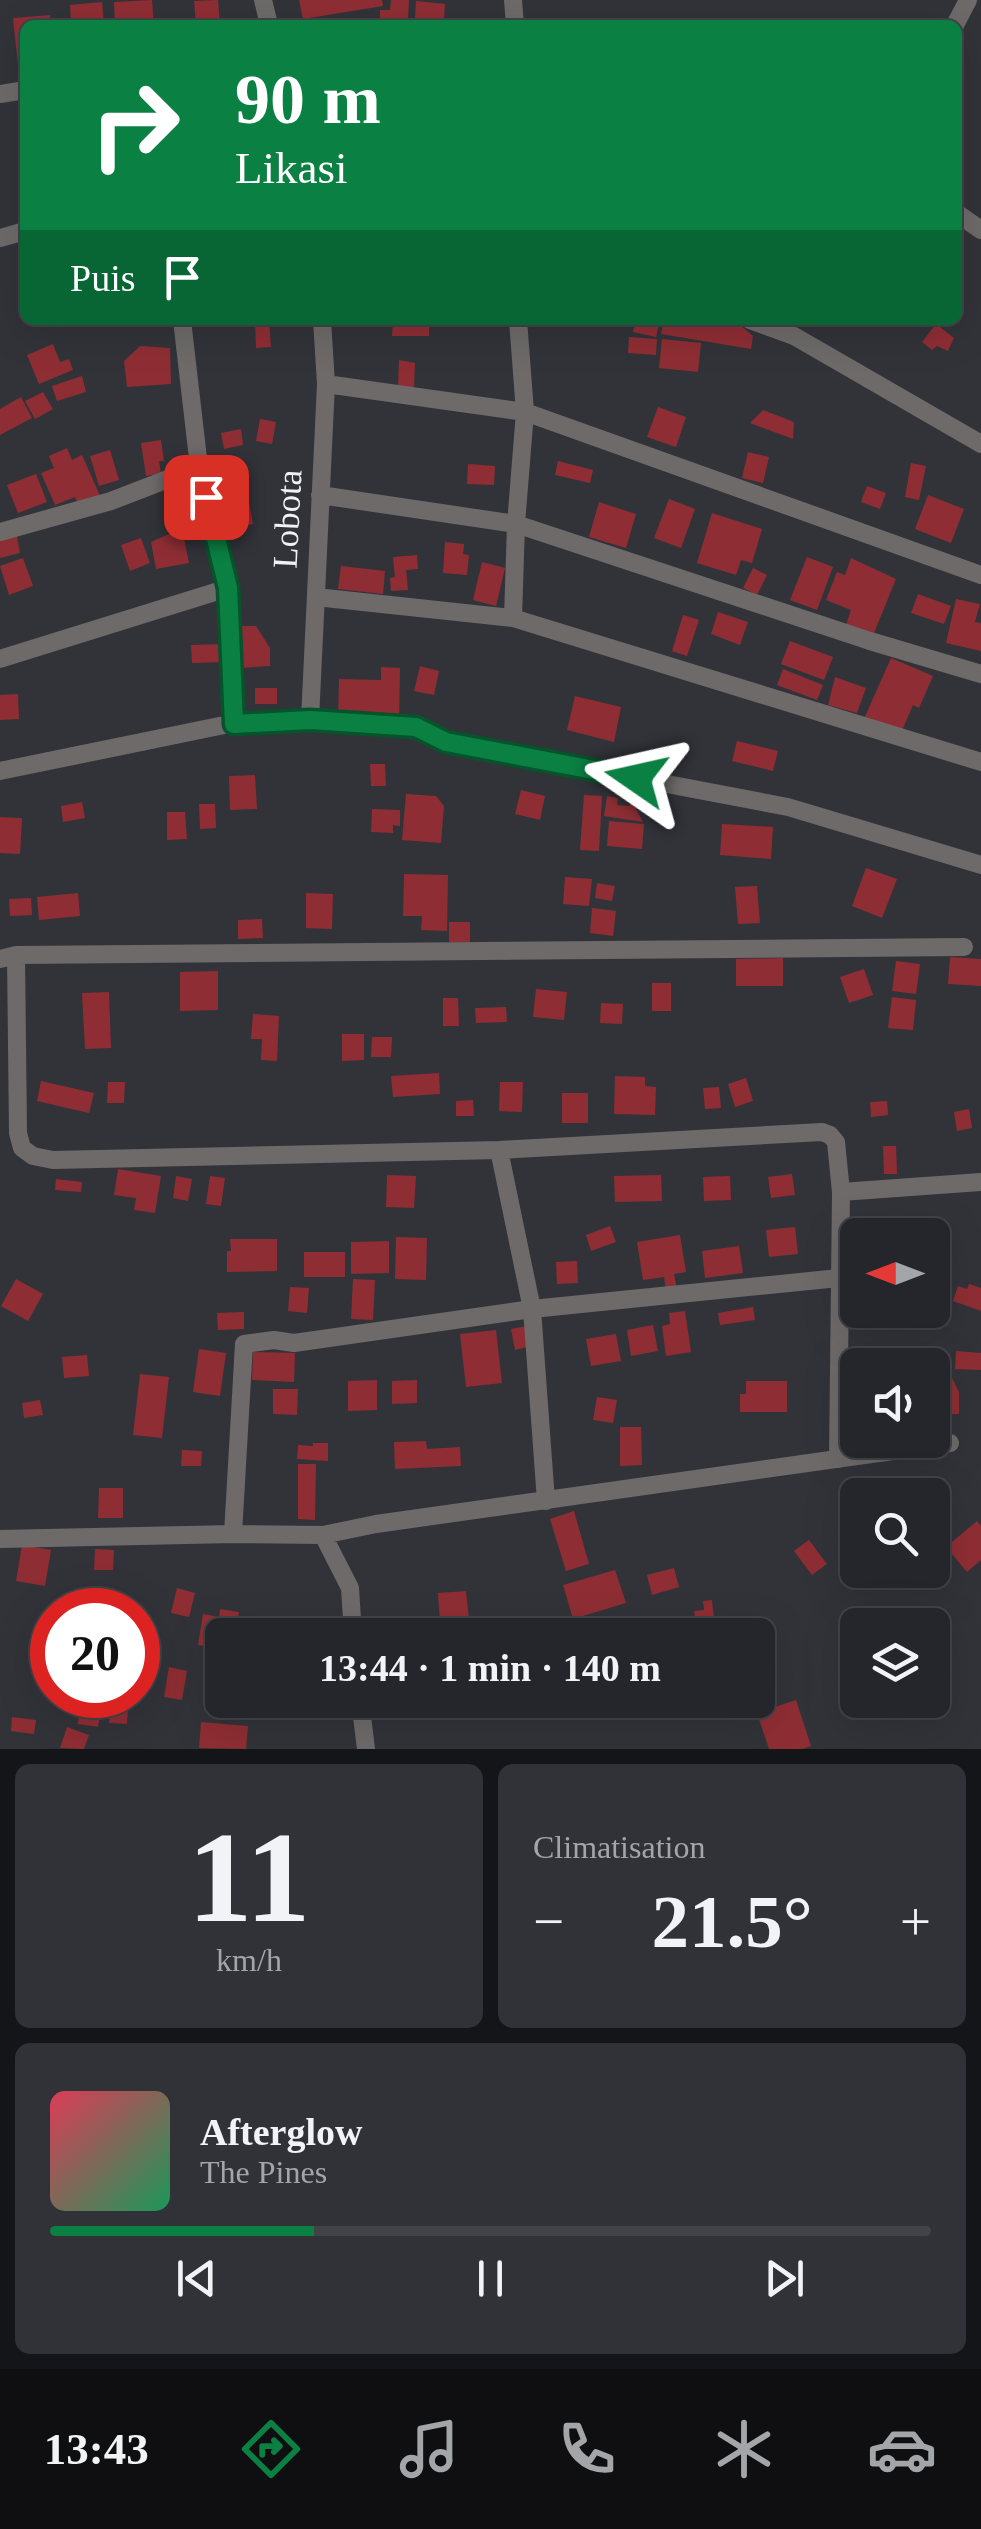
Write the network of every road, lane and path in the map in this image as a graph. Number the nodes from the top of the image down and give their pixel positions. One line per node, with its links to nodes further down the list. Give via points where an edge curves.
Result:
1 (183, 325): 8 (lane)
2 (322, 325): 5 (lane, Lobota)
3 (518, 325): 6 (lane)
4 (798, 328): 7 (lane)
5 (326, 384): 6 (lane); 9 (lane, Lobota)
6 (525, 412): 10 (lane); 12 (lane)
7 (981, 444)
8 (198, 467): 11 (lane); 13 (lane)
9 (320, 495): 10 (lane); 14 (lane, Lobota)
10 (516, 524): 15 (lane); 17 (lane)
11 (0, 532)
12 (981, 575)
13 (228, 588): 16 (lane); 19 (lane)
14 (316, 596): 15 (lane); 18 (lane, Lobota)
15 (513, 618): 20 (lane)
16 (0, 659)
17 (981, 674)
18 (310, 720): 19 (lane); 22 (lane, via 416,727 446,742 788,807)
19 (234, 724): 21 (lane)
20 (981, 762)
21 (0, 771)
22 (981, 865)
23 (964, 947): 24 (lane)
24 (8, 957): 25 (lane)
25 (9, 1035): 26 (lane)
26 (9, 1115): 27 (lane, via 22,1148 53,1160)
27 (500, 1150): 29 (lane, via 822,1132 836,1142); 31 (lane)
28 (981, 1182): 29 (lane)
29 (841, 1192): 30 (lane)
30 (839, 1278): 31 (lane); 33 (lane)
31 (532, 1309): 34 (lane); 35 (lane, via 294,1344 244,1344)
32 (845, 1458): 33 (lane)
33 (838, 1459): 34 (lane)
34 (546, 1501): 36 (lane)
35 (233, 1534): 36 (lane); 37 (lane)
36 (324, 1535): 38 (lane, via 350,1588)
37 (0, 1539)
38 (352, 1618)
39 (362, 1718): 40 (lane)
40 (366, 1749)

